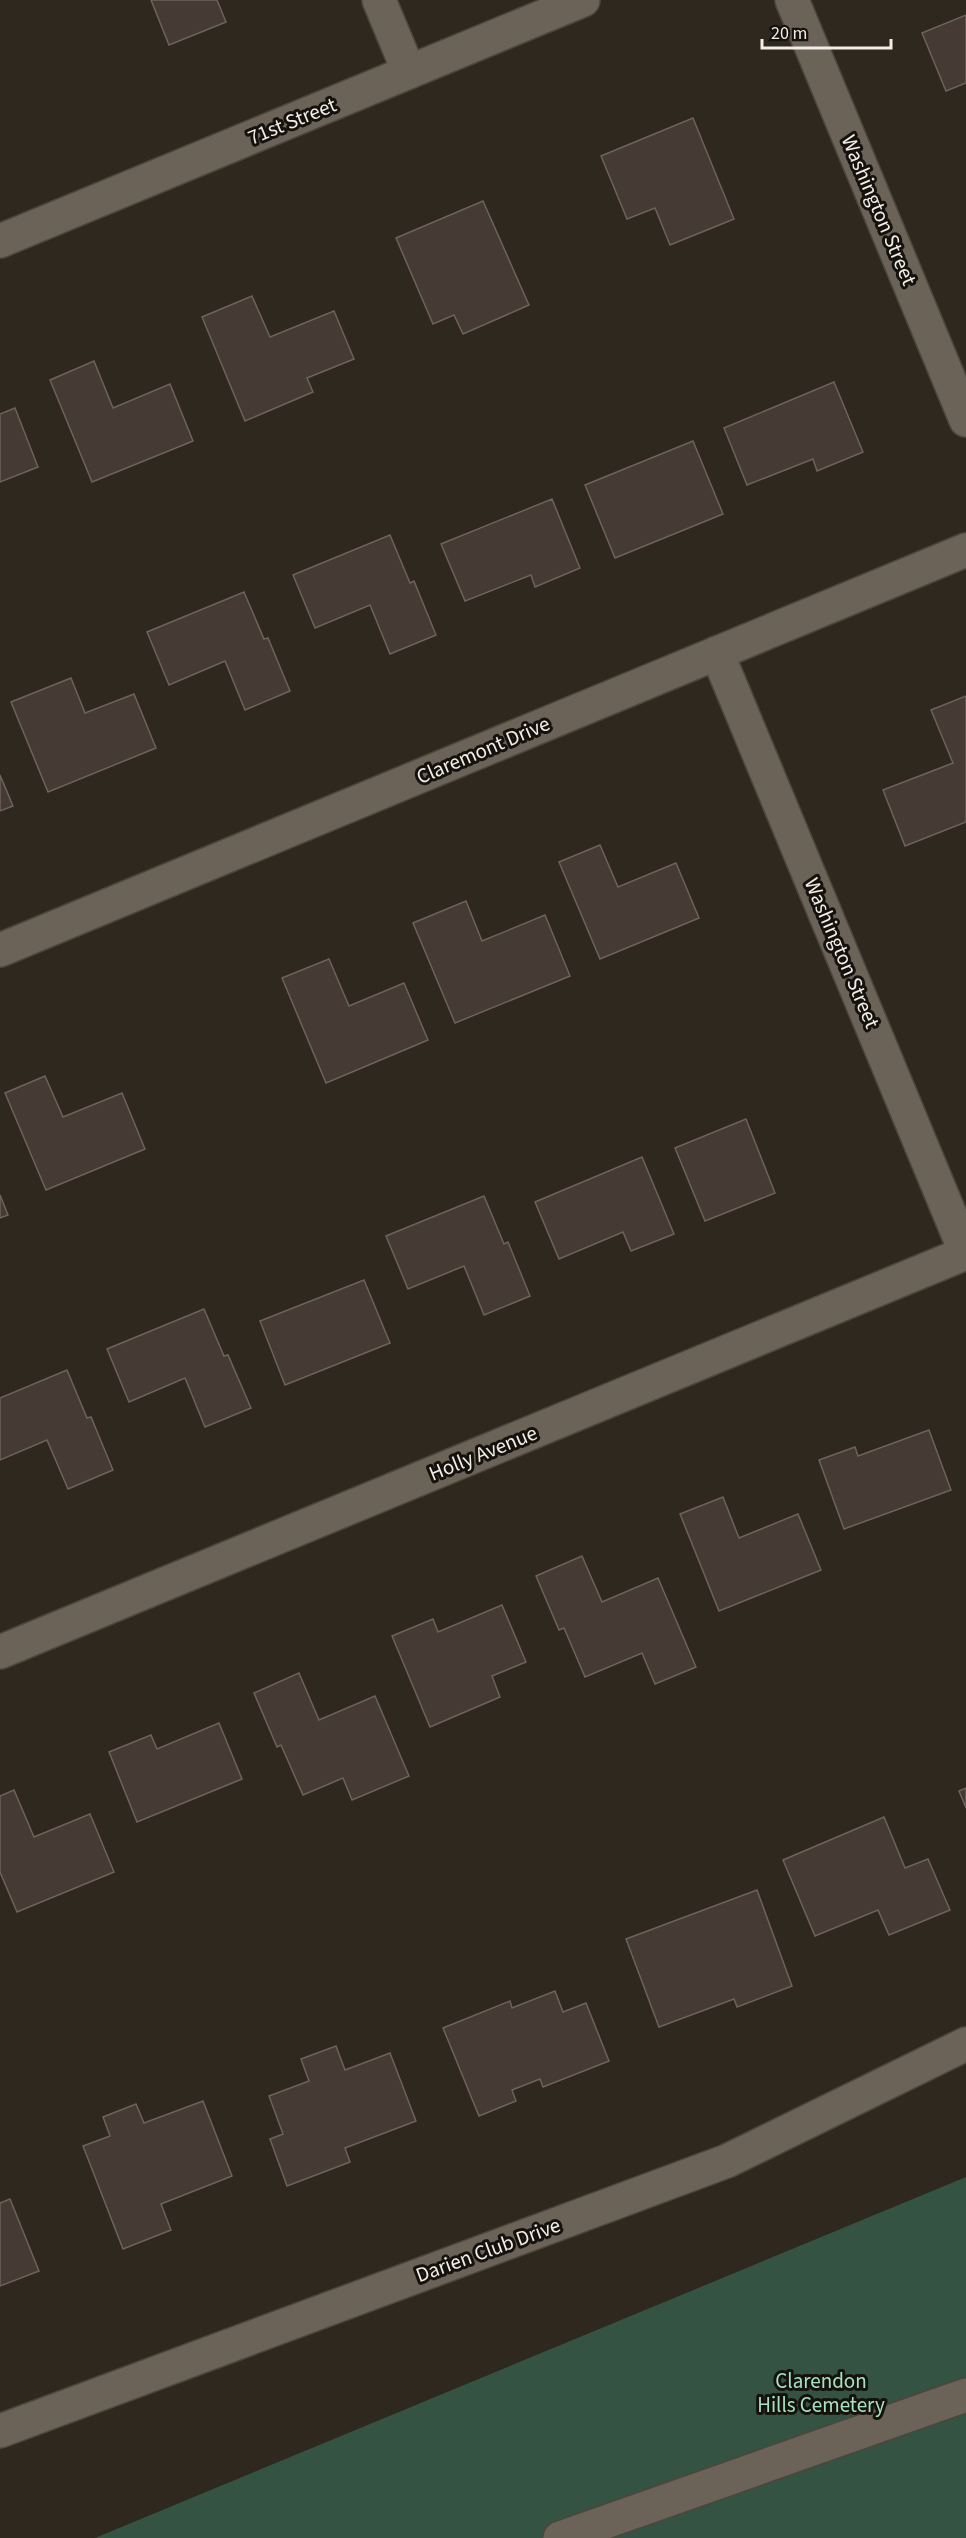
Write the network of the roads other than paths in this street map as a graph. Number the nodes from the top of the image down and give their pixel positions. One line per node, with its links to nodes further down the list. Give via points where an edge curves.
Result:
1 (379, 0): 4 (street)
2 (583, 0): 4 (street, 71st Street)
3 (792, 0): 6 (street, Washington Street)
4 (409, 72): 5 (street, 71st Street)
5 (0, 241)
6 (966, 420)
7 (966, 550): 8 (street, Claremont Drive)
8 (717, 653): 9 (street, Claremont Drive); 10 (street, Washington Street)
9 (0, 950)
10 (966, 1252): 11 (street, Holly Avenue)
11 (0, 1653)
12 (966, 2044): 14 (street, Darien Club Drive, via 727,2161)
13 (966, 2395): 15 (street)
14 (0, 2431)
15 (611, 2528): 16 (street)
16 (560, 2538)

